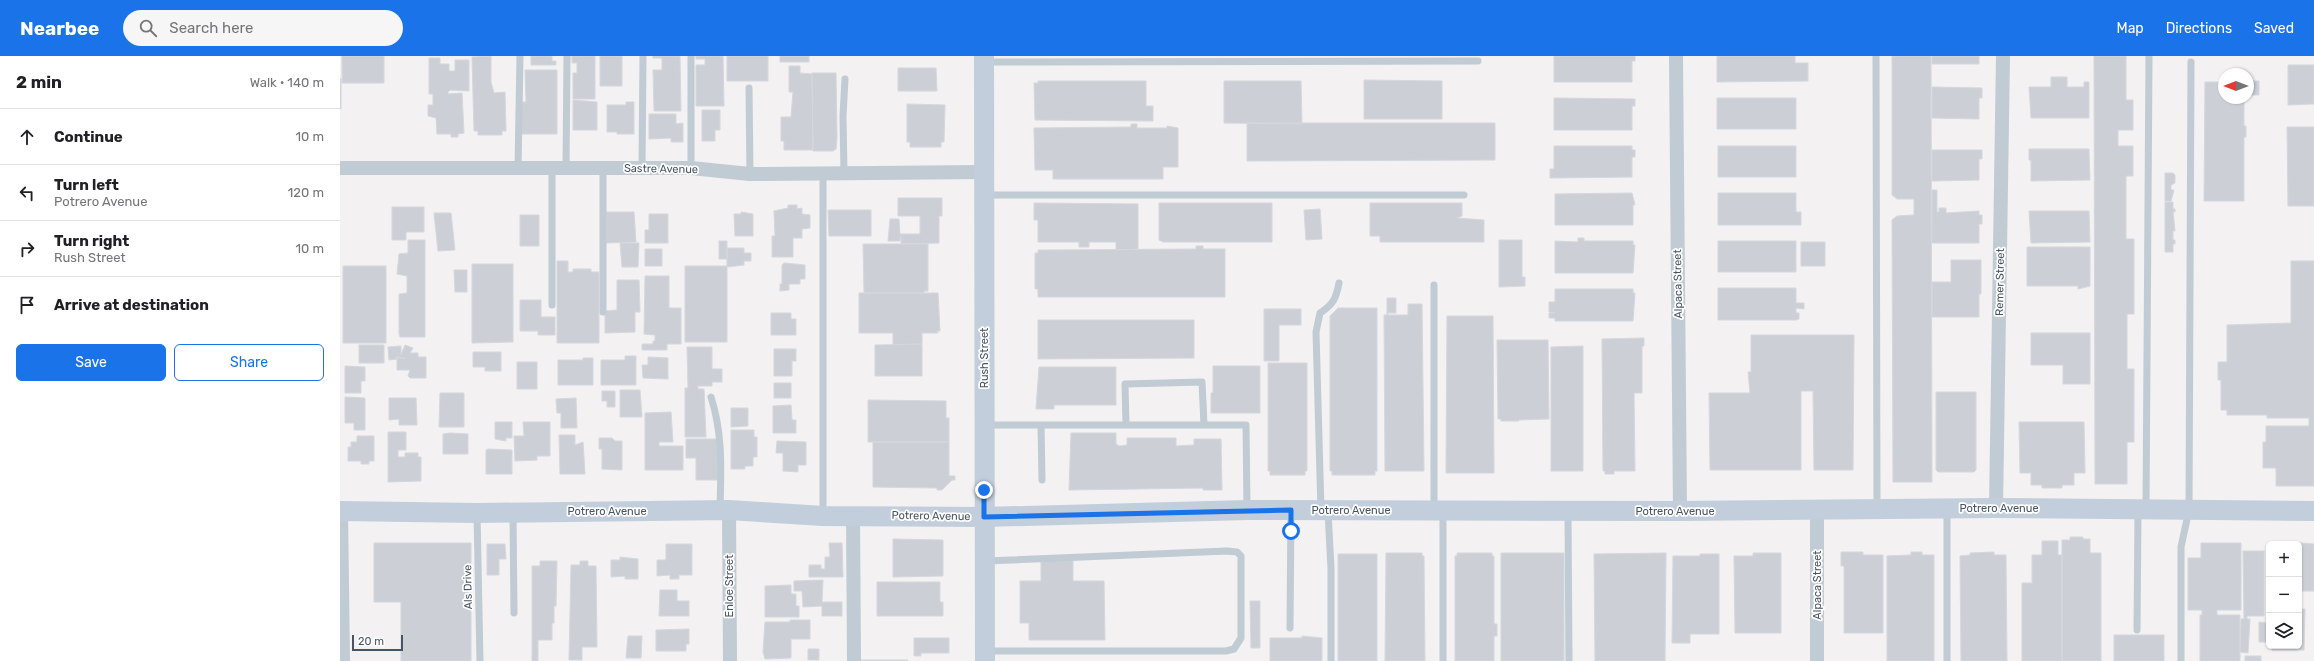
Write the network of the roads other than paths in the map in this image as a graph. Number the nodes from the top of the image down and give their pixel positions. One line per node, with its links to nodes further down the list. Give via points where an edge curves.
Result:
1 (520, 56): 15 (lane)
2 (567, 56): 16 (lane)
3 (643, 56): 18 (lane)
4 (691, 56): 19 (lane)
5 (1675, 56): 49 (street, Alpaca Street)
6 (1876, 56): 39 (lane)
7 (2003, 56): 37 (street, Remer Street)
8 (2149, 56): 40 (lane)
9 (984, 59): 10 (lane); 20 (street, Rush Street)
10 (1478, 61)
11 (2191, 62): 48 (lane)
12 (845, 79): 21 (lane)
13 (749, 88): 22 (lane)
14 (340, 168): 15 (street, Sastre Avenue)
15 (518, 168): 16 (street, Sastre Avenue)
16 (559, 168): 17 (street, Sastre Avenue); 28 (lane)
17 (603, 168): 18 (street, Sastre Avenue); 29 (lane)
18 (642, 168): 19 (street, Sastre Avenue)
19 (691, 168): 22 (street, Sastre Avenue)
20 (983, 172): 21 (street, Sastre Avenue); 24 (street, Rush Street)
21 (844, 173): 23 (street, Sastre Avenue)
22 (750, 174): 23 (street, Sastre Avenue)
23 (823, 174): 54 (lane)
24 (984, 195): 25 (lane); 31 (street, Rush Street)
25 (1464, 195)
26 (1339, 283): 45 (lane, via 1336,299 1320,313 1316,332)
27 (1434, 285): 46 (lane)
28 (552, 305)
29 (603, 312)
30 (711, 396): 42 (lane, via 718,417 722,450)
31 (984, 425): 32 (lane); 55 (street, Rush Street)
32 (1042, 425): 33 (lane); 35 (lane)
33 (1126, 425): 34 (lane); 34 (lane, via 1126,384 1202,382)
34 (1204, 425): 43 (lane, via 1246,425)
35 (1042, 480)
36 (1947, 508): 37 (street, Potrero Avenue); 39 (street, Potrero Avenue); 69 (lane)
37 (1996, 508): 40 (street, Potrero Avenue)
38 (1817, 509): 39 (street, Potrero Avenue); 49 (street, Potrero Avenue); 68 (street, Alpaca Street)
39 (1877, 509)
40 (2142, 509): 48 (street, Potrero Avenue); 59 (lane)
41 (340, 510): 52 (street, Potrero Avenue); 61 (street)
42 (724, 510): 51 (street, Potrero Avenue); 54 (street, Potrero Avenue); 63 (street, Enloe Street)
43 (1247, 510): 44 (street, Potrero Avenue); 55 (street, Potrero Avenue)
44 (1291, 510): 45 (street, Potrero Avenue); 58 (lane)
45 (1324, 510): 46 (street, Potrero Avenue); 65 (lane, via 1331,568)
46 (1438, 510): 47 (street, Potrero Avenue); 66 (lane)
47 (1568, 510): 49 (street, Potrero Avenue); 67 (lane)
48 (2189, 510): 50 (street, Potrero Avenue); 70 (lane, via 2181,547)
49 (1680, 511)
50 (2314, 511)
51 (513, 512): 52 (street, Potrero Avenue); 57 (lane)
52 (478, 513): 62 (lane, Als Drive)
53 (853, 515): 54 (street, Potrero Avenue); 55 (street, Potrero Avenue); 64 (street)
54 (823, 516)
55 (984, 517): 56 (street, Rush Street)
56 (984, 561): 60 (street, Rush Street); 60 (lane, via 1227,550 1238,552 1241,556 1241,638 1234,649)
57 (514, 613)
58 (1290, 628)
59 (2137, 630)
60 (985, 656)
61 (343, 661)
62 (480, 661)
63 (730, 661)
64 (854, 661)
65 (1331, 661)
66 (1443, 661)
67 (1568, 661)
68 (1817, 661)
69 (1947, 661)
70 (2181, 661)

